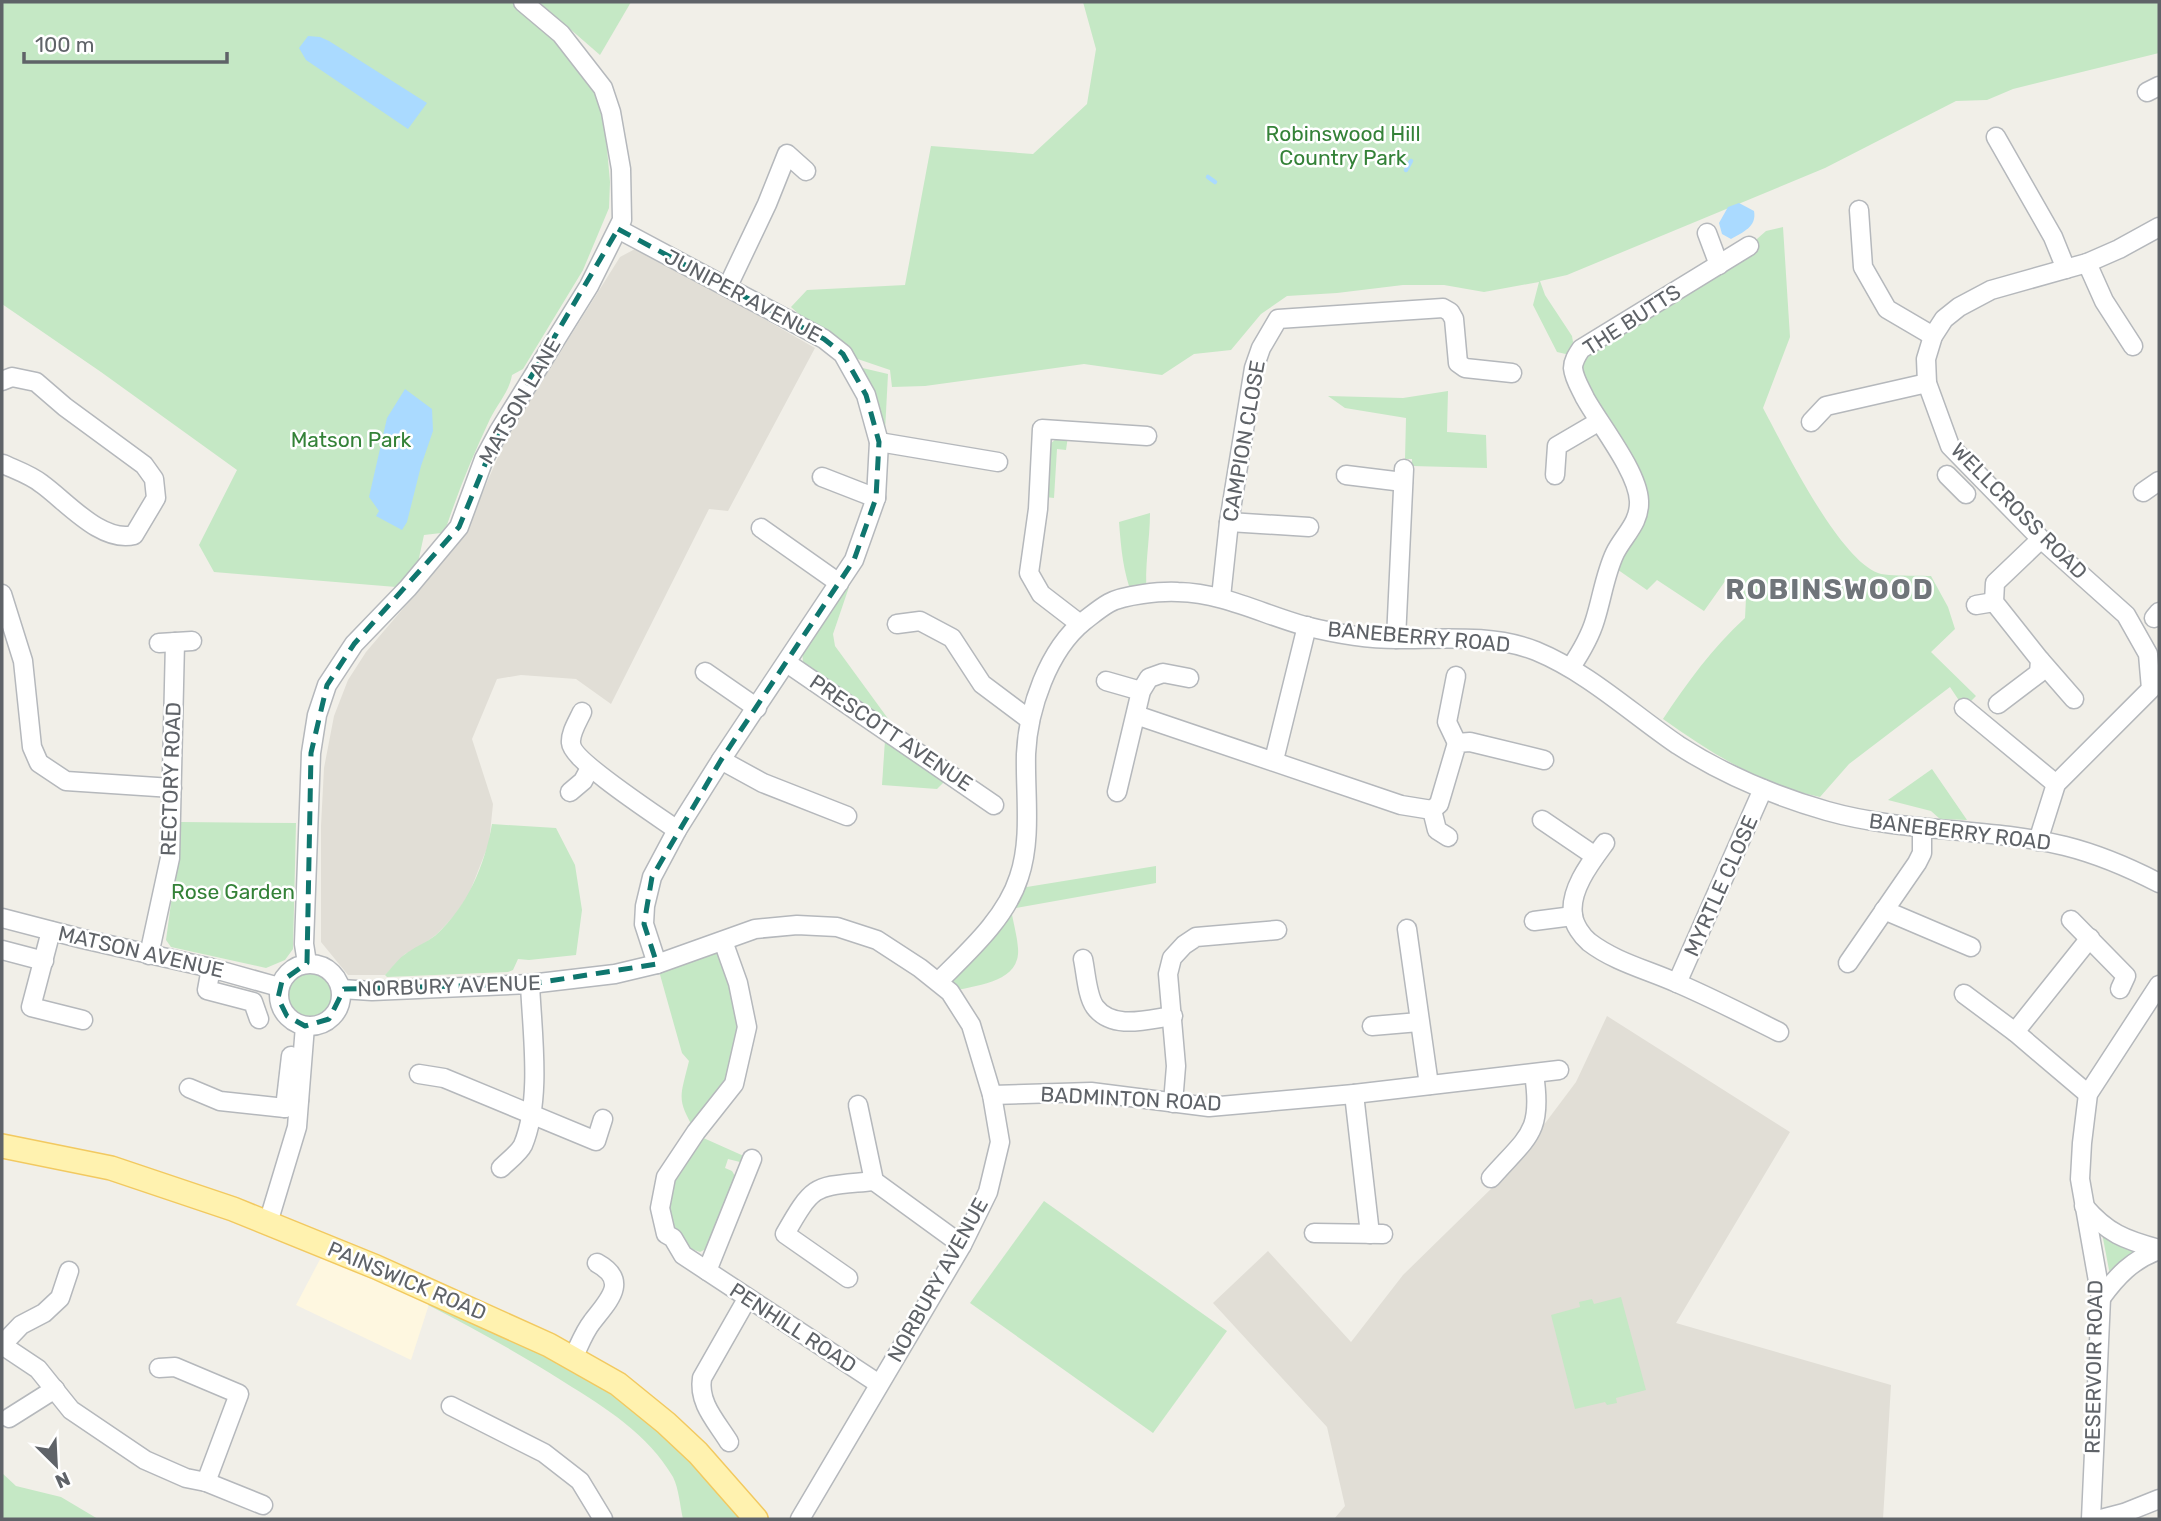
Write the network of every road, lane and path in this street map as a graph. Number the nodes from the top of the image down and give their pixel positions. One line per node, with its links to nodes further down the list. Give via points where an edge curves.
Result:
1 (523, 2): 6 (street, MATSON LANE, via 561,34 603,88 621,169 623,209)
2 (1996, 137): 11 (street, via 2053,237)
3 (806, 171): 12 (street, via 787,153)
4 (1859, 210): 13 (street, via 1863,267 1887,309)
5 (2159, 227): 9 (street, WELLCROSS ROAD)
6 (618, 229): 12 (street, JUNIPER AVENUE); 93 (street, MATSON LANE, via 589,286 484,459 459,527 354,644 327,685 311,753)
7 (1707, 233): 10 (street)
8 (1749, 246): 10 (street, THE BUTTS)
9 (2087, 263): 11 (street, WELLCROSS ROAD); 14 (street, via 2104,301)
10 (1719, 265): 18 (street, THE BUTTS, via 1581,349 1573,368)
11 (2066, 269): 13 (street, WELLCROSS ROAD, via 1991,290 1959,307)
12 (728, 286): 21 (street, JUNIPER AVENUE, via 824,339 842,354 866,395)
13 (1933, 336): 17 (street, WELLCROSS ROAD, via 1926,359)
14 (2133, 346)
15 (1512, 373): 32 (street, CAMPION CLOSE, via 1465,368 1458,363 1454,319 1443,308 1278,319 1254,369)
16 (2, 381): 23 (street, via 12,377 36,382 144,464 154,479 156,498 134,536 122,538 100,530 39,481)
17 (1927, 383): 19 (street, via 1826,405); 24 (street, WELLCROSS ROAD, via 1950,446)
18 (1598, 422): 25 (street, via 1557,446); 46 (street, THE BUTTS, via 1628,467 1639,513 1615,554 1594,622)
19 (1811, 422)
20 (1147, 436): 40 (street, via 1042,429 1029,573 1041,594)
21 (878, 442): 22 (street); 31 (street, JUNIPER AVENUE)
22 (998, 462)
23 (3, 464)
24 (1971, 468): 29 (street); 35 (street, WELLCROSS ROAD)
25 (1555, 475)
26 (1346, 476): 42 (street, via 1403,476)
27 (822, 477): 31 (street)
28 (2159, 481): 30 (street)
29 (1956, 485)
30 (2143, 492)
31 (876, 498): 36 (street, JUNIPER AVENUE, via 854,560)
32 (1229, 522): 33 (street); 38 (street, CAMPION CLOSE)
33 (1309, 527)
34 (761, 528): 36 (street)
35 (2041, 539): 44 (street, via 1995,583 1985,604); 64 (street, WELLCROSS ROAD, via 2126,615 2148,654 2151,689)
36 (839, 583): 45 (street, JUNIPER AVENUE)
37 (2, 594): 65 (street, via 23,661 32,747 39,763 66,781)
38 (1221, 597): 40 (street, BANEBERRY ROAD, via 1177,592 1112,601); 41 (street, BANEBERRY ROAD)
39 (897, 624): 58 (street, via 920,621 952,638 982,684)
40 (1080, 624): 58 (street, BANEBERRY ROAD, via 1047,674)
41 (1307, 626): 42 (street, BANEBERRY ROAD); 61 (street)
42 (1396, 639): 46 (street, BANEBERRY ROAD, via 1501,642 1531,649)
43 (175, 642): 65 (street, RECTORY ROAD)
44 (2039, 660): 52 (street); 53 (street, via 2039,673)
45 (787, 663): 54 (street, JUNIPER AVENUE); 69 (street, PRESCOTT AVENUE)
46 (1570, 667): 66 (street, BANEBERRY ROAD, via 1678,744)
47 (705, 672): 54 (street)
48 (1456, 676): 59 (street, via 1447,722)
49 (1189, 678): 51 (street, via 1163,673 1149,678)
50 (1106, 681): 51 (street)
51 (1141, 691): 57 (street)
52 (2074, 699)
53 (1998, 704)
54 (757, 708): 60 (street, JUNIPER AVENUE)
55 (1964, 708): 64 (street)
56 (582, 712): 63 (street, via 571,742 573,751)
57 (1136, 715): 61 (street); 68 (street)
58 (1030, 720): 97 (street, BANEBERRY ROAD, via 1021,874 999,915)
59 (1457, 743): 62 (street); 70 (street, via 1439,804)
60 (721, 760): 71 (street, via 763,783); 74 (street, JUNIPER AVENUE)
61 (1274, 760): 70 (street, via 1401,805)
62 (1544, 760)
63 (590, 768): 67 (street); 74 (street)
64 (2056, 784): 76 (street, WELLCROSS ROAD)
65 (172, 788): 90 (street, RECTORY ROAD, via 170,858)
66 (1763, 789): 73 (street, BANEBERRY ROAD, via 1848,816); 98 (street, MYRTLE CLOSE)
67 (570, 792)
68 (1117, 792)
69 (994, 804)
70 (1432, 810): 75 (street, via 1437,831)
71 (847, 816)
72 (1542, 820): 79 (street, via 1600,850 1581,879)
73 (1922, 829): 76 (street, BANEBERRY ROAD); 78 (street, via 1922,853)
74 (677, 830): 95 (street, JUNIPER AVENUE, via 652,877 645,906 646,937)
75 (1448, 837)
76 (2038, 841): 77 (street, BANEBERRY ROAD, via 2067,846)
77 (2159, 883)
78 (1884, 910): 88 (street); 94 (street)
79 (1573, 916): 82 (street); 98 (street, MYRTLE CLOSE, via 1587,941 1600,950)
80 (2, 918): 85 (street, MATSON AVENUE)
81 (2071, 920): 86 (street)
82 (1534, 921)
83 (1407, 929): 108 (street)
84 (1277, 930): 105 (street, via 1196,937 1184,945 1171,958 1168,974)
85 (51, 931): 90 (street, MATSON AVENUE); 92 (street)
86 (2090, 938): 103 (street, via 2126,976); 112 (street)
87 (723, 941): 95 (street, NORBURY AVENUE); 97 (street, NORBURY AVENUE, via 775,926 837,928 877,940); 139 (street, PENHILL ROAD, via 747,1027 734,1084 666,1177 660,1208 666,1234 683,1255)
88 (1971, 947)
89 (2, 950): 92 (street)
90 (149, 955): 96 (street, MATSON AVENUE)
91 (1083, 959): 105 (street, via 1094,1006 1108,1018 1123,1022)
92 (44, 961): 107 (street, via 32,1007)
93 (307, 963): 101 (street, via 288,972); 102 (street, via 332,972)
94 (1848, 963)
95 (657, 964): 99 (street, NORBURY AVENUE, via 592,978)
96 (211, 968): 101 (street, MATSON AVENUE); 106 (street, via 202,989 253,1002)
97 (939, 981): 121 (street, NORBURY AVENUE, via 971,1026)
98 (1677, 983): 111 (street, MYRTLE CLOSE)
99 (530, 984): 102 (street, NORBURY AVENUE); 125 (street, via 534,1088)
100 (2159, 985): 120 (street, RESERVOIR ROAD)
101 (279, 987): 109 (street, via 278,998 287,1016)
102 (341, 989): 109 (street, via 337,1011 319,1025)
103 (2120, 989)
104 (1964, 994): 112 (street)
105 (1173, 1016): 122 (street)
106 (258, 1019)
107 (83, 1020)
108 (1419, 1022): 110 (street); 117 (street)
109 (305, 1026): 123 (street)
110 (1372, 1026)
111 (1779, 1030)
112 (2015, 1032): 120 (street)
113 (290, 1056): 123 (street)
114 (1559, 1070): 116 (street, BADMINTON ROAD)
115 (419, 1074): 125 (street, via 444,1078)
116 (1534, 1074): 117 (street, BADMINTON ROAD); 130 (street, via 1536,1121)
117 (1429, 1085): 119 (street, BADMINTON ROAD)
118 (189, 1088): 123 (street, via 220,1101)
119 (1354, 1094): 122 (street, BADMINTON ROAD, via 1209,1107); 134 (street, via 1376,1234)
120 (2088, 1094): 132 (street, RESERVOIR ROAD, via 2079,1169)
121 (992, 1095): 122 (street, BADMINTON ROAD, via 1091,1092); 135 (street, NORBURY AVENUE, via 1000,1143 988,1192)
122 (1173, 1103)
123 (292, 1104): 133 (street, via 297,1126)
124 (858, 1105): 131 (street)
125 (530, 1115): 126 (street, via 596,1141); 129 (street, via 522,1147)
126 (603, 1119)
127 (2, 1146): 133 (main road, PAINSWICK ROAD, via 111,1168)
128 (752, 1159): 139 (street, PENHILL ROAD)
129 (501, 1168)
130 (1491, 1178)
131 (874, 1181): 135 (street); 140 (street, via 824,1186 811,1193 785,1234)
132 (2084, 1206): 136 (street, via 2114,1233); 141 (street, RESERVOIR ROAD)
133 (268, 1223): 144 (main road, PAINSWICK ROAD, via 396,1275)
134 (1314, 1233)
135 (962, 1245): 146 (street, NORBURY AVENUE)
136 (2159, 1250): 141 (street, via 2121,1272)
137 (597, 1263): 144 (street, via 613,1276 614,1290)
138 (66, 1271): 143 (street, via 60,1298 21,1325)
139 (708, 1271): 142 (street, PENHILL ROAD)
140 (848, 1278)
141 (2101, 1298): 157 (street, RESERVOIR ROAD)
142 (747, 1299): 146 (street, PENHILL ROAD); 150 (street, via 702,1378 700,1392)
143 (2, 1345): 147 (street, via 37,1368)
144 (573, 1357): 155 (main road, PAINSWICK ROAD, via 618,1384 666,1423)
145 (159, 1368): 151 (street, via 175,1367 244,1394)
146 (879, 1384): 156 (street, NORBURY AVENUE)
147 (55, 1389): 149 (street); 151 (street, via 71,1410 145,1460)
148 (451, 1406): 154 (street, via 544,1453 580,1481)
149 (9, 1418)
150 (729, 1442)
151 (206, 1482): 153 (street)
152 (2159, 1499): 158 (street)
153 (263, 1505)
154 (603, 1519)
155 (756, 1519)
156 (800, 1519)
157 (2091, 1519)
158 (2101, 1519)

